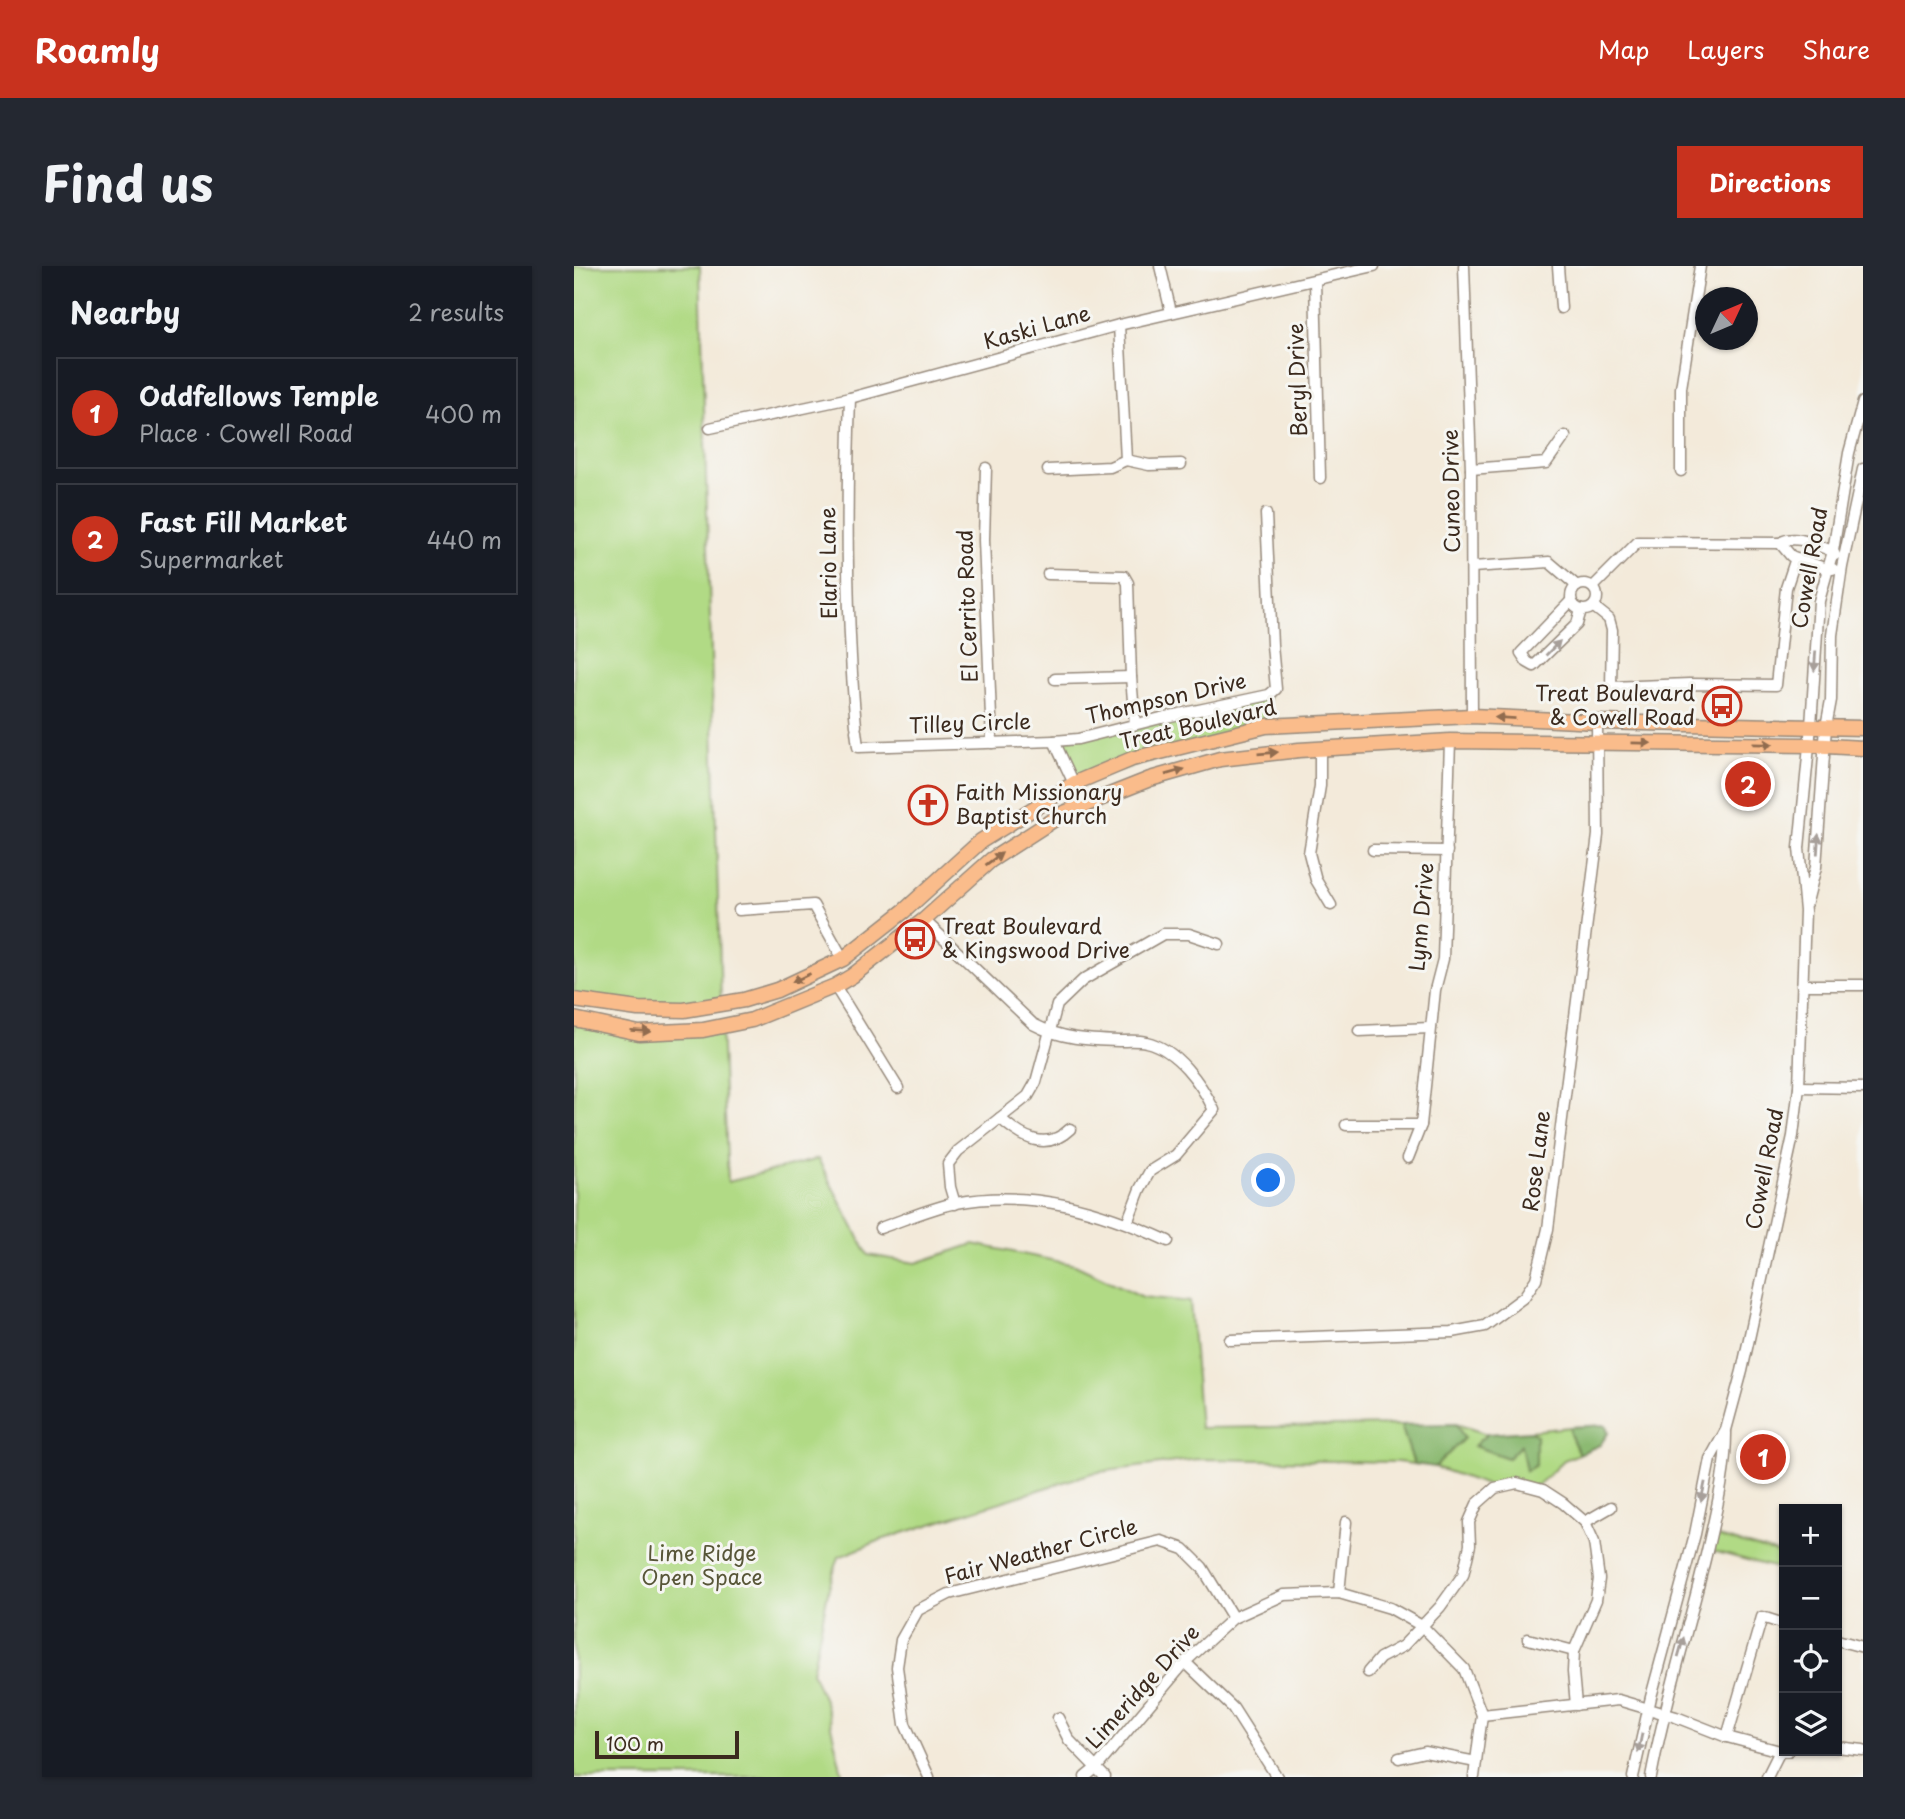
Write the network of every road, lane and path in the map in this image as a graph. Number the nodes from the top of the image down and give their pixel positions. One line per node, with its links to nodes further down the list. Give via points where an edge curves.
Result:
1 (1160, 266): 8 (street)
2 (1374, 266): 6 (street, Kaski Lane)
3 (1464, 266): 19 (street, Cuneo Drive)
4 (1558, 266): 7 (street)
5 (1700, 266): 22 (street, via 1681,388)
6 (1315, 281): 8 (street, Kaski Lane); 23 (street, Beryl Drive)
7 (1561, 308)
8 (1171, 312): 9 (street, Kaski Lane)
9 (1119, 325): 10 (street, Kaski Lane); 16 (street)
10 (850, 398): 12 (street, Kaski Lane); 50 (street, Elario Lane, via 846,516 850,671)
11 (1863, 402): 14 (street, Cowell Road)
12 (710, 428)
13 (1564, 436): 19 (street, via 1546,463)
14 (1849, 453): 15 (street); 26 (street, Cowell Road)
15 (1863, 454)
16 (1126, 460): 17 (street, via 1149,466); 21 (street, via 1110,467)
17 (1181, 464)
18 (986, 468): 47 (street, El Cerrito Road, via 984,540)
19 (1471, 469): 28 (street, Cuneo Drive)
20 (1863, 469): 29 (street, Cowell Road)
21 (1048, 470)
22 (1681, 471)
23 (1320, 478)
24 (1266, 514): 41 (street, Thompson Drive, via 1276,689 1269,695)
25 (1780, 543): 26 (street, via 1798,539); 27 (street); 33 (street, via 1638,542)
26 (1833, 551): 29 (street); 30 (street, Cowell Road)
27 (1796, 558): 30 (street); 35 (street, via 1786,587 1776,685 1611,687 1612,630 1609,620)
28 (1472, 567): 32 (street, via 1549,562); 39 (street, Cuneo Drive)
29 (1842, 567): 30 (street); 42 (street, Cowell Road, via 1832,635 1831,700)
30 (1827, 569): 42 (street, Cowell Road, one-way to 42, via 1819,601)
31 (1048, 574): 37 (street, via 1124,576 1128,583)
32 (1577, 586): 33 (street); 34 (street)
33 (1593, 587): 35 (street, via 1598,599)
34 (1572, 601): 36 (street); 36 (street, one-way to 36, via 1521,653 1527,662 1534,666 1577,624)
35 (1594, 607): 36 (street)
36 (1581, 610)
37 (1131, 677): 38 (street); 41 (street)
38 (1055, 679)
39 (1472, 716): 40 (main road, Treat Boulevard, one-way to 39); 53 (main road, Treat Boulevard, via 1266,726 1132,759)
40 (1597, 722): 42 (main road, Treat Boulevard); 46 (street, Rose Lane)
41 (1135, 724): 44 (street, Thompson Drive)
42 (1819, 727): 43 (main road, Treat Boulevard); 48 (street, Cowell Road); 49 (street, Cowell Road)
43 (1863, 728)
44 (1054, 741): 47 (street, Tilley Circle); 53 (street, Tilley Circle)
45 (1450, 741): 46 (main road, Treat Boulevard); 52 (main road, Treat Boulevard); 56 (street, Lynn Drive)
46 (1598, 742): 48 (main road, Treat Boulevard, one-way to 48); 84 (street, Rose Lane, via 1598,835 1548,1229 1536,1279 1524,1297 1485,1326 1452,1332)
47 (992, 743): 50 (street, Tilley Circle)
48 (1808, 745): 49 (main road, Treat Boulevard); 60 (street, Cowell Road, via 1799,848)
49 (1825, 746): 51 (main road, Treat Boulevard); 60 (street, Cowell Road, one-way to 49, via 1816,867)
50 (858, 747)
51 (1863, 748)
52 (1321, 749): 54 (main road, Treat Boulevard, one-way to 52, via 1220,759); 58 (street, via 1309,853 1316,880)
53 (1074, 783): 54 (street, Tilley Circle); 57 (main road, Treat Boulevard)
54 (1084, 804): 61 (main road, Treat Boulevard, one-way to 54, via 990,860)
55 (1373, 850): 56 (street, Lynn Drive)
56 (1447, 851): 69 (street, Lynn Drive, via 1443,959)
57 (967, 854): 61 (main road, via 958,873 928,900); 63 (main road, Treat Boulevard)
58 (1331, 905)
59 (739, 909): 63 (street, via 813,905)
60 (1805, 911): 64 (street, Cowell Road)
61 (924, 920): 63 (main road, via 916,918 875,947); 66 (main road, Treat Boulevard); 71 (street, via 1023,1016)
62 (1219, 944): 71 (street, via 1189,934 1163,934 1083,980 1057,1005)
63 (845, 957): 67 (main road, Treat Boulevard, one-way to 67, via 776,990 684,1010)
64 (1802, 985): 65 (street); 72 (street, Cowell Road)
65 (1863, 985)
66 (835, 986): 68 (main road, Treat Boulevard, one-way to 66, via 639,1032 703,1030 752,1020); 73 (street)
67 (574, 1000)
68 (574, 1019)
69 (1430, 1028): 70 (street); 77 (street, Lynn Drive)
70 (1359, 1031)
71 (1049, 1033): 75 (street, via 1028,1097); 81 (street, via 1078,1039 1145,1041 1167,1051 1205,1093 1214,1110 1176,1155 1150,1171)
72 (1800, 1087): 74 (street); 85 (street, Cowell Road, via 1783,1188)
73 (898, 1088)
74 (1863, 1088)
75 (1000, 1118): 78 (street, via 1029,1139 1051,1141); 80 (street, via 948,1164)
76 (1346, 1125): 77 (street)
77 (1421, 1125): 79 (street, Lynn Drive)
78 (1070, 1129)
79 (1408, 1157)
80 (955, 1204): 81 (street, via 1032,1199 1079,1207); 82 (street)
81 (1127, 1223): 83 (street)
82 (880, 1228)
83 (1168, 1241)
84 (1230, 1340)
85 (1726, 1430): 100 (street, Cowell Road, one-way to 100, via 1710,1459 1695,1534); 101 (street, Cowell Road, one-way to 85, via 1709,1550 1726,1461)
86 (1611, 1507): 88 (street)
87 (1346, 1522): 89 (street)
88 (1585, 1522): 92 (street, via 1543,1490 1517,1483 1495,1488 1477,1504 1469,1521 1470,1545 1463,1575); 96 (street, via 1594,1542 1599,1579 1596,1600)
89 (1339, 1593): 90 (street, Limeridge Drive, via 1284,1595); 92 (street, Limeridge Drive, via 1390,1608)
90 (1233, 1618): 97 (street, Limeridge Drive); 112 (street, Fair Weather Circle, via 1202,1567 1184,1549 1161,1541 949,1594 918,1610 901,1640 897,1667 905,1724)
91 (1779, 1622): 104 (street, via 1762,1617)
92 (1422, 1626): 98 (street); 102 (street, Limeridge Drive, via 1464,1669)
93 (1528, 1639): 96 (street)
94 (1842, 1641): 95 (street)
95 (1863, 1647)
96 (1574, 1651): 99 (street)
97 (1185, 1662): 111 (street, Limeridge Drive); 115 (street, via 1233,1708)
98 (1368, 1672)
99 (1576, 1705): 100 (street, via 1618,1700); 102 (street)
100 (1648, 1708): 101 (street); 117 (street, Cowell Road, one-way to 117)
101 (1663, 1713): 104 (street); 118 (street, Cowell Road)
102 (1482, 1715): 110 (street, Limeridge Drive)
103 (1058, 1718): 111 (street, via 1069,1740)
104 (1727, 1737): 106 (street)
105 (1842, 1748): 107 (street)
106 (1779, 1750)
107 (1863, 1750)
108 (1781, 1756): 119 (street)
109 (1399, 1758): 110 (street, via 1425,1752)
110 (1476, 1762): 116 (street, Limeridge Drive)
111 (1096, 1768): 113 (street, Limeridge Drive); 114 (street)
112 (929, 1777)
113 (1085, 1777)
114 (1105, 1777)
115 (1277, 1777)
116 (1474, 1777)
117 (1633, 1777)
118 (1651, 1777)
119 (1767, 1777)

